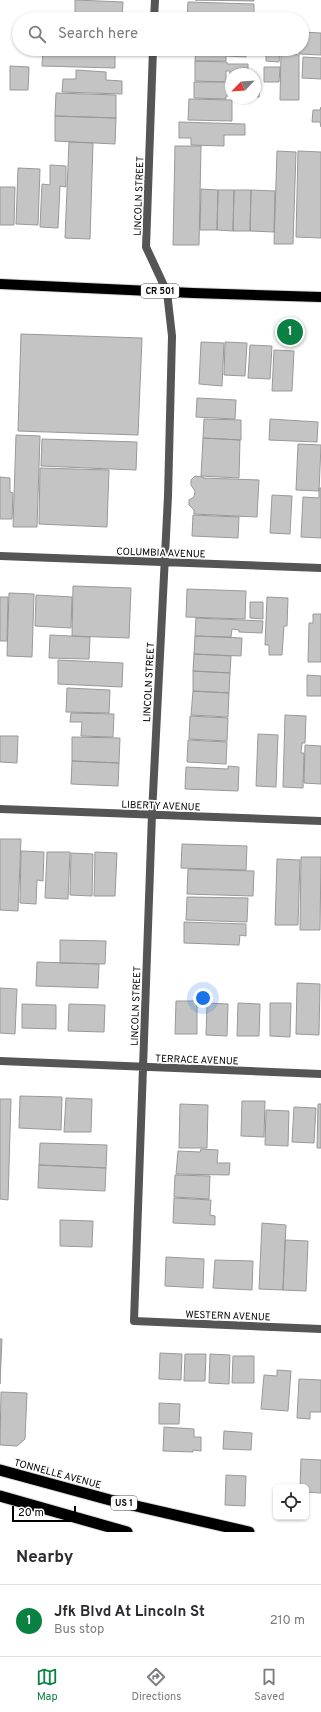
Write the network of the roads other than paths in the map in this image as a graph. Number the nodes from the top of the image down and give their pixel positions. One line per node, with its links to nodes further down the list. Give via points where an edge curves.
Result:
1 (155, 0): 2 (street)
2 (154, 12)
3 (153, 56): 5 (street, LINCOLN STREET, via 146,247)
4 (0, 284): 5 (main road, CR 501)
5 (167, 292): 6 (main road, CR 501); 8 (street, LINCOLN STREET, via 172,336)
6 (321, 297)
7 (0, 556): 8 (street, COLUMBIA AVENUE)
8 (164, 562): 9 (street, COLUMBIA AVENUE); 11 (street, LINCOLN STREET)
9 (321, 568)
10 (0, 808): 11 (street, LIBERTY AVENUE)
11 (152, 814): 12 (street, LIBERTY AVENUE); 14 (street, LINCOLN STREET)
12 (321, 821)
13 (0, 1061): 14 (street, TERRACE AVENUE)
14 (143, 1066): 15 (street, TERRACE AVENUE); 16 (street, LINCOLN STREET)
15 (321, 1074)
16 (134, 1321): 17 (street, WESTERN AVENUE)
17 (321, 1329)
18 (0, 1470): 21 (highway, TONNELLE AVENUE / US 1, via 110,1500)
19 (0, 1496): 20 (highway)
20 (127, 1532)
21 (249, 1532)

